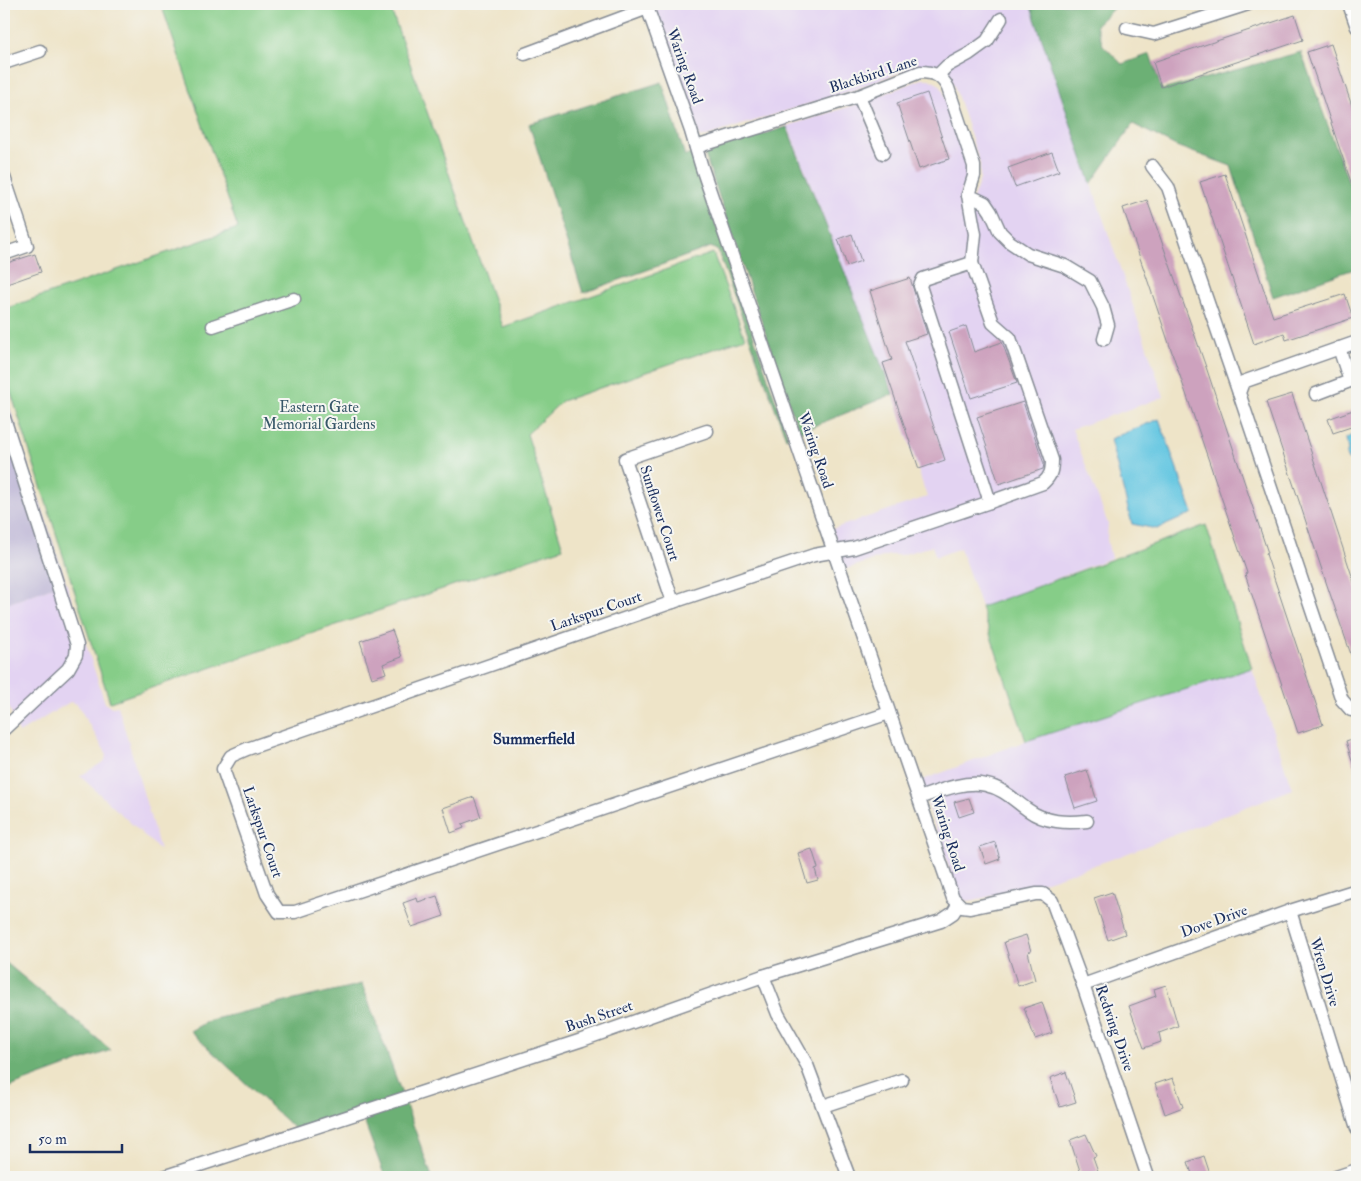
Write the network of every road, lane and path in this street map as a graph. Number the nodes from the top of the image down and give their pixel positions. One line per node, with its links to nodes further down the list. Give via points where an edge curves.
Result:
1 (1248, 4): 6 (street, via 1154,34)
2 (1350, 4): 5 (street)
3 (647, 6): 8 (street); 12 (street, Waring Road)
4 (1001, 19): 10 (street, via 987,41)
5 (1357, 27)
6 (1127, 28)
7 (40, 51): 9 (street)
8 (525, 54)
9 (4, 62)
10 (938, 75): 11 (street, Blackbird Lane, via 920,72); 17 (street, Blackbird Lane, via 948,88 974,166)
11 (859, 96): 12 (street, Blackbird Lane); 13 (street)
12 (696, 147): 30 (street, Waring Road)
13 (883, 153)
14 (1152, 166): 25 (street, via 1168,187)
15 (4, 177): 16 (street)
16 (7, 195): 18 (street, via 27,246)
17 (968, 195): 19 (street, via 975,234); 22 (street, via 985,203 1000,232 1010,242 1028,254 1065,266 1090,280 1108,325)
18 (4, 254)
19 (972, 263): 29 (street, via 923,279 920,286); 29 (street, Larkspur Court, via 993,323 1010,338 1052,460 1052,470 1043,483)
20 (294, 299): 21 (street)
21 (213, 326)
22 (1104, 339)
23 (1357, 342): 24 (street)
24 (1339, 348): 25 (street, via 1242,382); 26 (street, via 1350,381)
25 (1239, 393): 32 (street, via 1342,700 1351,710)
26 (1316, 394)
27 (4, 418): 34 (street, via 77,645 68,669)
28 (707, 431): 31 (street, Sunflower Court, via 625,459)
29 (990, 502): 30 (street, Larkspur Court, via 854,548)
30 (833, 551): 31 (street, Larkspur Court); 33 (street, Waring Road)
31 (673, 602): 33 (street, Larkspur Court, via 231,756 223,769 267,894 279,912 295,912)
32 (1357, 710)
33 (889, 713): 35 (street, Waring Road)
34 (4, 728)
35 (919, 798): 36 (street, via 959,786 985,784 997,788 1037,816 1068,823); 38 (street, Waring Road)
36 (1087, 821)
37 (1357, 890): 39 (street, Dove Drive)
38 (958, 905): 40 (street, Bush Street, via 941,921); 41 (street, Redwing Drive, via 970,908 1043,894 1052,901)
39 (1290, 911): 41 (street, Dove Drive); 44 (street, Wren Drive)
40 (763, 976): 43 (street, via 778,1014 807,1065); 46 (street, Bush Street, via 582,1040)
41 (1083, 986): 48 (street, Redwing Drive)
42 (902, 1080): 43 (street)
43 (823, 1106): 47 (street)
44 (1357, 1128)
45 (1357, 1170): 49 (street)
46 (163, 1177)
47 (849, 1177)
48 (1148, 1177)
49 (1336, 1177)

